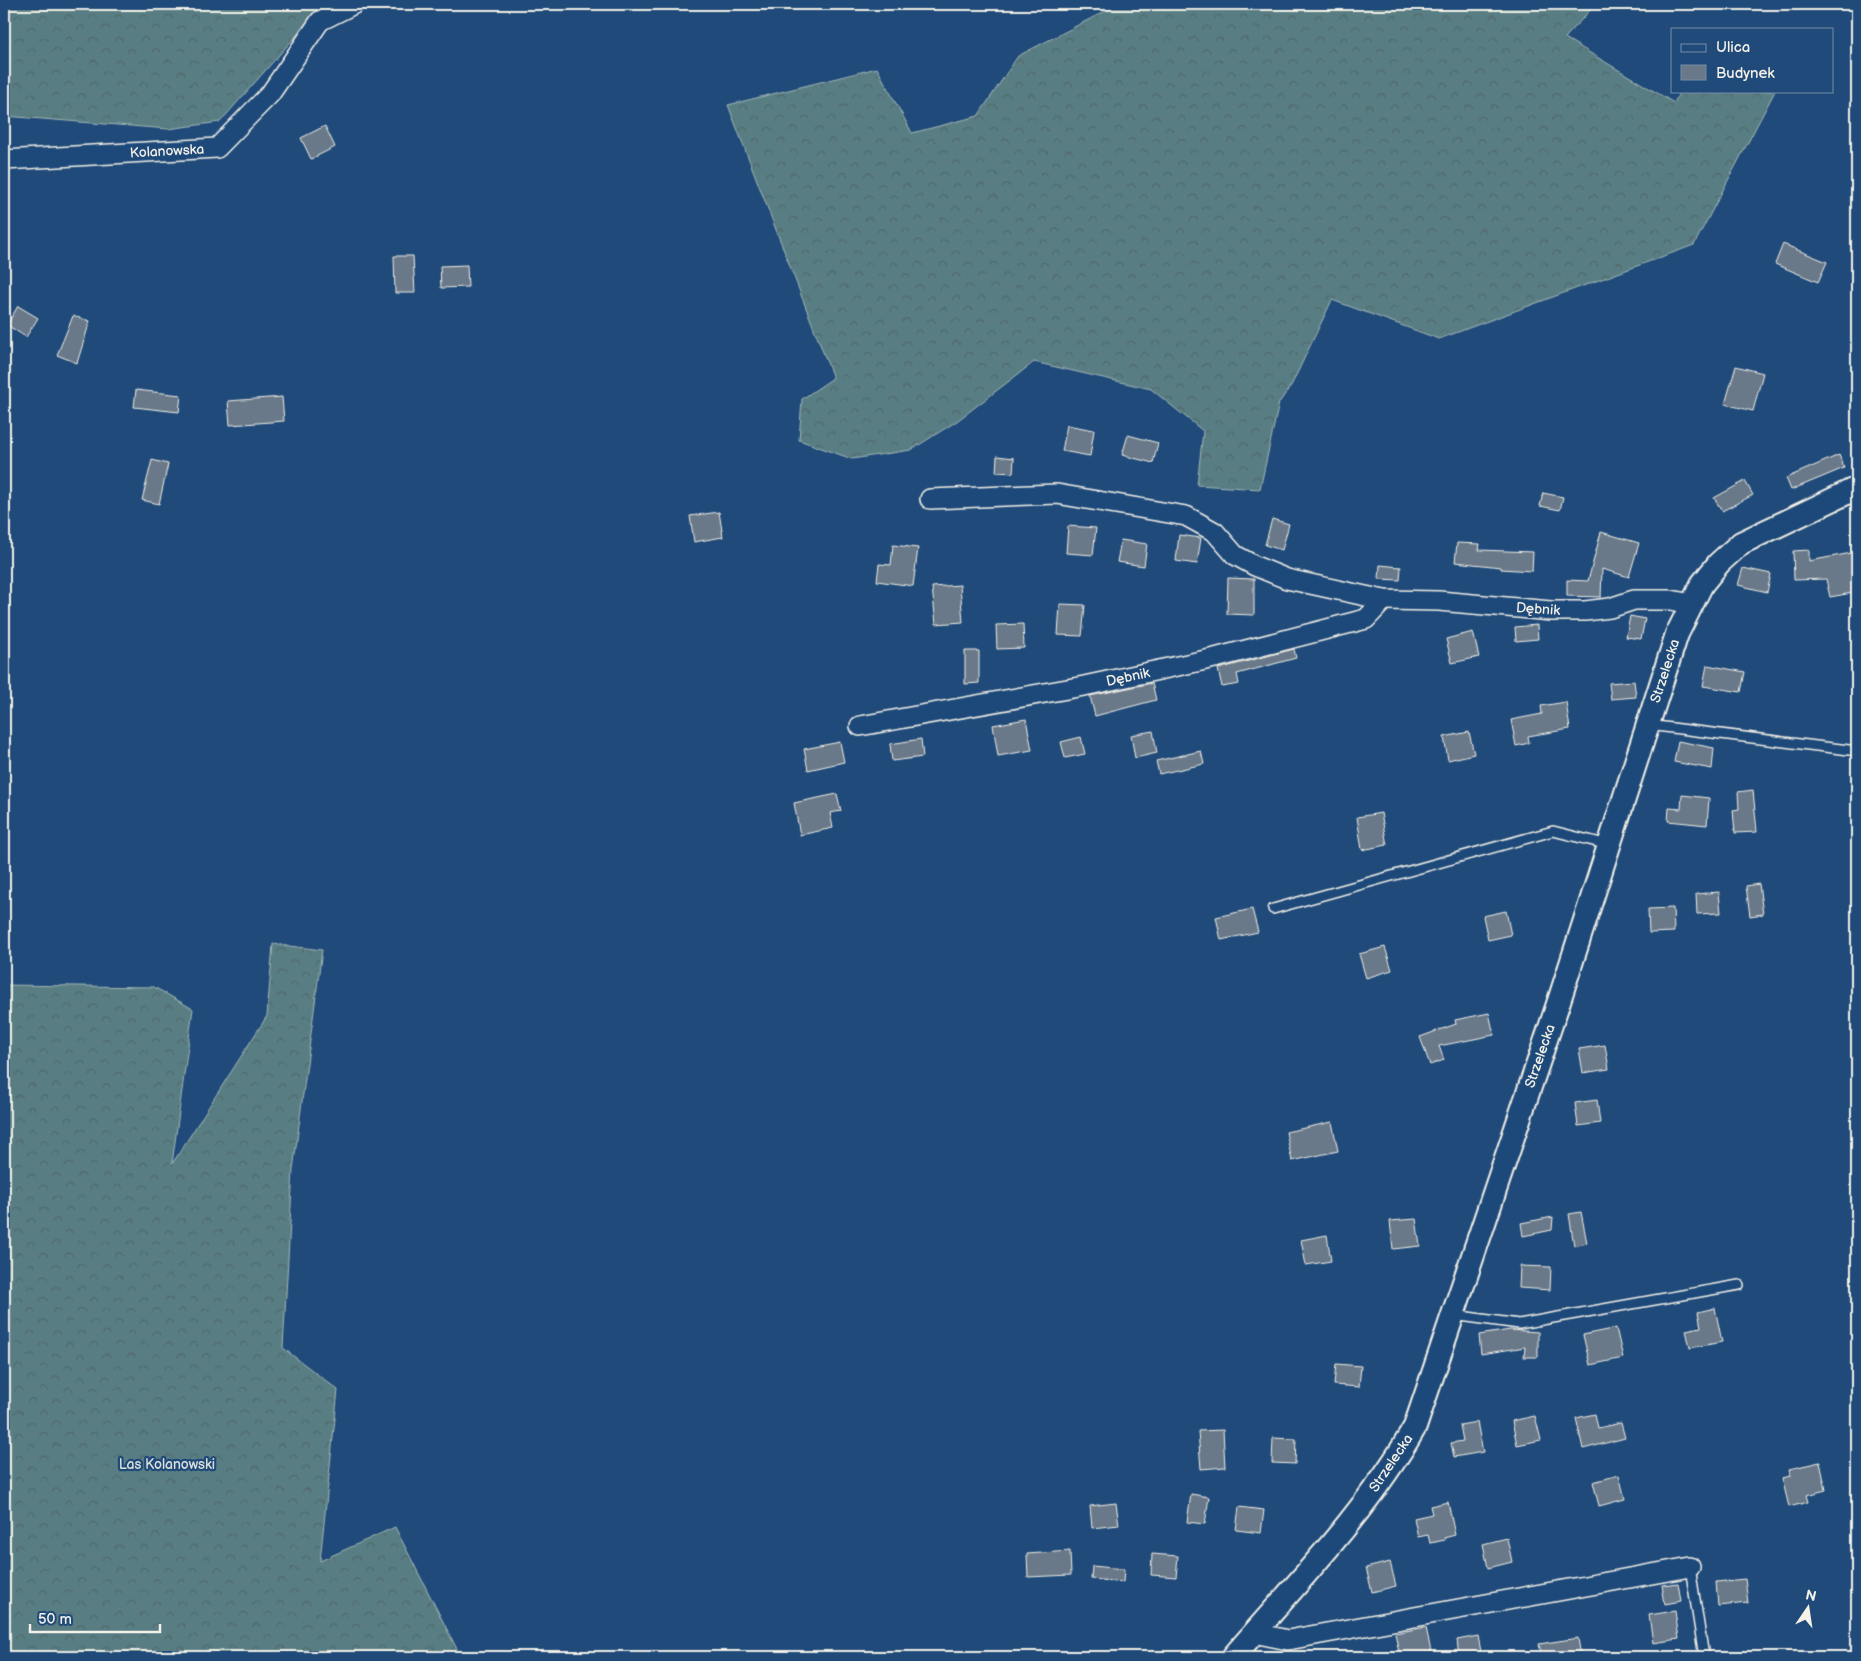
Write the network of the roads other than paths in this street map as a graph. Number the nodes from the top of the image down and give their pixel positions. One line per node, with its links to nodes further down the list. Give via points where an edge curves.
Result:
1 (354, 4): 2 (street, Kolanowska, via 320,22 270,94 217,148)
2 (4, 160)
3 (1857, 488): 6 (street, Strzelecka, via 1741,543 1718,563)
4 (930, 499): 5 (street, Dębnik, via 1057,494 1186,516 1215,532 1235,555 1255,566 1287,579)
5 (1384, 600): 6 (street, Dębnik, via 1439,601 1551,611 1610,608 1634,600 1671,600); 8 (street, Dębnik, via 1366,619 1215,658 1084,686)
6 (1691, 604): 7 (street, Strzelecka, via 1677,634)
7 (1648, 725): 9 (lane); 10 (street, Strzelecka)
8 (860, 726)
9 (1857, 751)
10 (1609, 845): 11 (lane, via 1553,831); 13 (street, Strzelecka)
11 (1273, 909)
12 (1738, 1285): 13 (lane, via 1519,1324)
13 (1453, 1315): 15 (street, Strzelecka, via 1415,1427 1396,1460)
14 (1690, 1567): 15 (street, via 1288,1640); 17 (lane)
15 (1254, 1633): 16 (street, Strzelecka)
16 (1233, 1657)
17 (1704, 1657)

